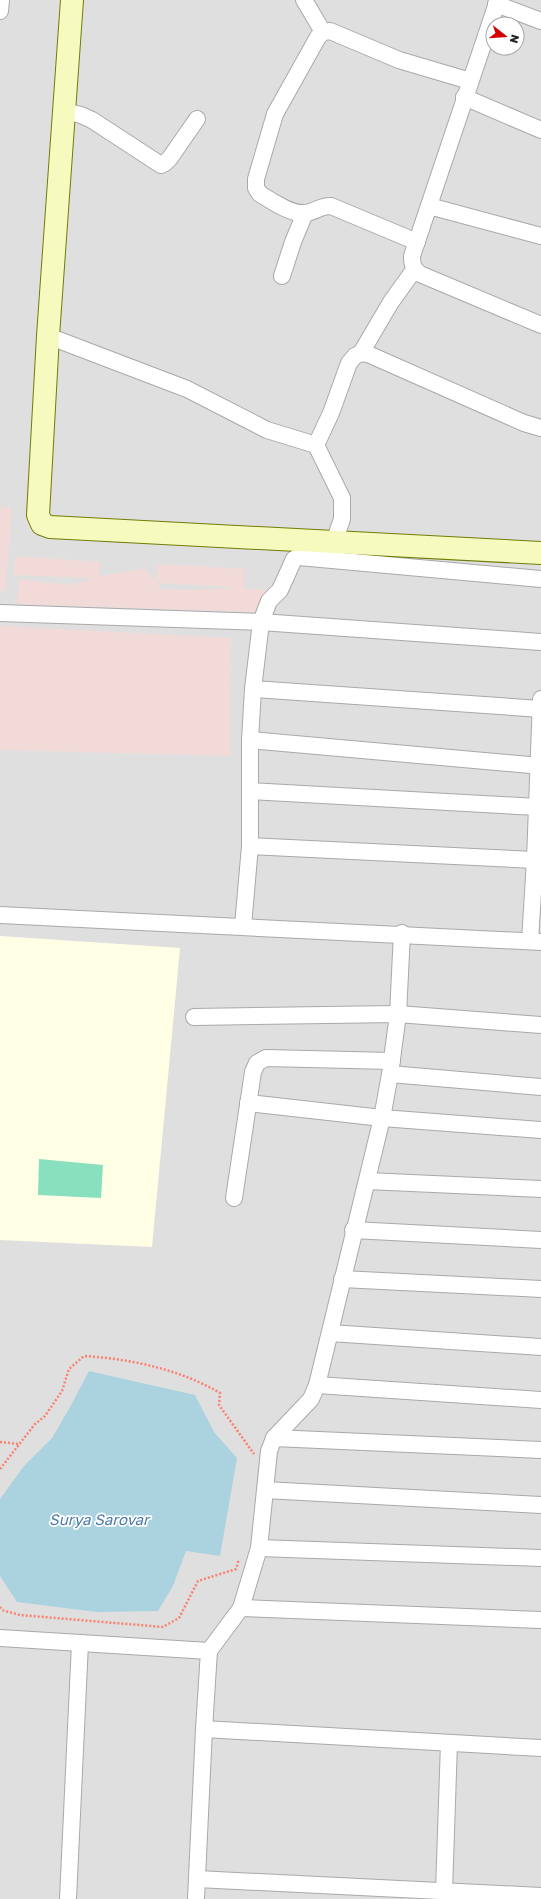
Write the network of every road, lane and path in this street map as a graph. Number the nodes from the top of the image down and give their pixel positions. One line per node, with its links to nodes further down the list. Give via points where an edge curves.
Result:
1 (1, 0): 5 (street)
2 (72, 0): 10 (street)
3 (304, 0): 7 (street)
4 (497, 2): 6 (street); 8 (street)
5 (0, 11)
6 (541, 21)
7 (323, 32): 8 (street, via 330,31 408,64); 14 (street, via 275,114 256,179 256,188 260,194 286,208)
8 (470, 82): 9 (street)
9 (464, 97): 12 (street); 13 (street)
10 (64, 111): 11 (street, via 87,118 161,164 170,158); 20 (street)
11 (197, 119)
12 (541, 130)
13 (429, 206): 15 (street); 16 (street)
14 (305, 214): 16 (street, via 325,205 331,206); 18 (street)
15 (541, 236)
16 (417, 242): 17 (street, via 412,256)
17 (414, 270): 19 (street); 21 (street, via 391,302)
18 (282, 276)
19 (541, 326)
20 (48, 336): 23 (street, via 187,389 267,430); 24 (street, via 38,515 42,524 50,527)
21 (361, 353): 22 (street); 23 (street, via 349,363)
22 (541, 428)
23 (316, 445): 24 (street, via 342,498 342,519)
24 (334, 542): 25 (street)
25 (541, 553)
26 (541, 579): 28 (street, via 299,557 294,559 280,590 269,601)
27 (0, 613): 28 (street)
28 (261, 622): 29 (street); 30 (street)
29 (541, 642)
30 (253, 688): 32 (street); 33 (street)
31 (541, 698): 32 (street)
32 (541, 709): 34 (street)
33 (250, 740): 34 (street); 35 (street)
34 (540, 766): 36 (street)
35 (250, 790): 36 (street); 37 (street)
36 (537, 807): 38 (street)
37 (250, 846): 38 (street); 40 (street)
38 (535, 860): 42 (street)
39 (0, 915): 40 (street)
40 (243, 926): 41 (street)
41 (402, 934): 42 (street); 43 (street)
42 (536, 941)
43 (398, 1014): 44 (street); 45 (street); 46 (street)
44 (194, 1017)
45 (541, 1025)
46 (391, 1068): 47 (street); 48 (street, via 266,1058 258,1063 253,1072); 49 (street)
47 (541, 1087)
48 (248, 1103): 49 (street); 53 (street)
49 (382, 1118): 50 (street); 51 (street)
50 (541, 1130)
51 (366, 1181): 52 (street); 54 (street)
52 (541, 1189)
53 (234, 1198)
54 (353, 1230): 55 (street); 56 (street)
55 (541, 1240)
56 (342, 1279): 57 (street); 58 (street)
57 (541, 1289)
58 (330, 1333): 59 (street); 60 (street)
59 (541, 1347)
60 (317, 1384): 61 (street); 62 (street, via 311,1399)
61 (541, 1400)
62 (274, 1438): 65 (street); 68 (street, via 269,1451)
63 (0, 1442): 64 (path)
64 (20, 1444): 66 (path, via 45,1416 62,1391 69,1369 84,1356 106,1357 165,1368 220,1392 219,1405); 67 (path)
65 (541, 1450)
66 (256, 1457)
67 (0, 1469)
68 (265, 1490): 69 (street); 70 (street)
69 (541, 1505)
70 (259, 1548): 72 (street); 74 (street)
71 (240, 1555): 73 (path, via 236,1569 198,1581 178,1618 163,1626 20,1615 2,1610)
72 (541, 1558)
73 (0, 1607)
74 (240, 1608): 75 (street); 78 (street)
75 (541, 1620)
76 (0, 1638): 77 (street)
77 (80, 1643): 78 (street); 85 (street)
78 (209, 1651): 79 (street)
79 (204, 1729): 80 (street); 82 (street)
80 (449, 1743): 81 (street); 83 (street)
81 (541, 1748)
82 (197, 1879): 83 (street); 86 (street)
83 (435, 1894): 84 (street)
84 (541, 1896)
85 (68, 1899)
86 (196, 1899)

